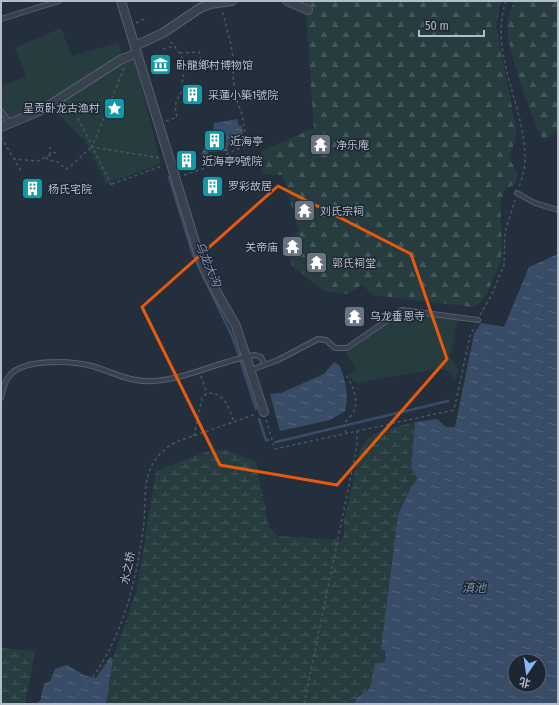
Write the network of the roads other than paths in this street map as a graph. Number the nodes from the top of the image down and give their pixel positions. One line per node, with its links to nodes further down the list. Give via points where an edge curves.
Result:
1 (59, 1): 6 (lane)
2 (121, 1): 7 (street)
3 (232, 1): 7 (street, via 200,8)
4 (289, 1): 5 (street)
5 (308, 10)
6 (1, 19)
7 (133, 52): 9 (street, via 42,110); 14 (street, via 198,252 236,326)
8 (1, 111): 9 (lane)
9 (10, 124): 10 (street)
10 (1, 127)
11 (518, 193): 12 (lane, via 535,203)
12 (558, 210)
13 (478, 320): 15 (lane, via 402,310 348,348 335,348 326,340 318,340)
14 (246, 356): 15 (lane, via 258,355); 16 (street); 17 (lane, via 200,372 163,380 123,378 92,366 43,362 13,371 5,383)
15 (265, 365): 16 (lane)
16 (251, 370): 18 (street)
17 (1, 398)
18 (264, 412)

